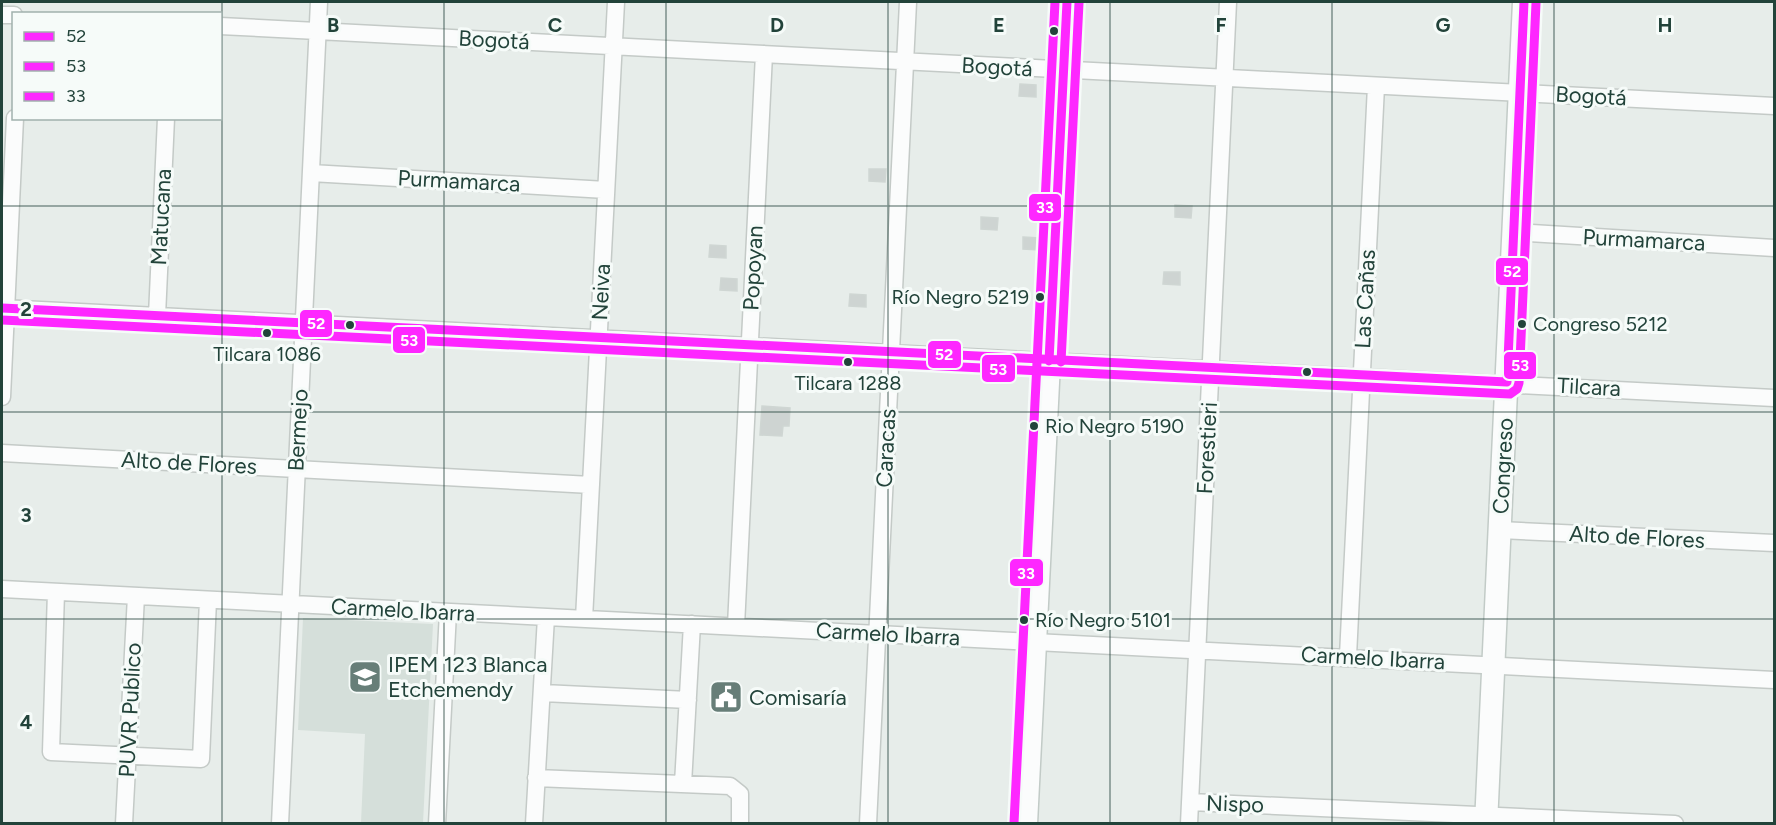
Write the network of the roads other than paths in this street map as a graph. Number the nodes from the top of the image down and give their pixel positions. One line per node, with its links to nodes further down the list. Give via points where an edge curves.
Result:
1 (319, 2): 8 (street, Bermejo)
2 (615, 2): 9 (street, Neiva)
3 (908, 2): 11 (street, Caracas)
4 (1067, 2): 12 (main road)
5 (1228, 2): 13 (street, Forestieri)
6 (1524, 2): 15 (main road, Congreso)
7 (222, 26): 8 (street, Bogotá)
8 (318, 31): 9 (street, Bogotá); 19 (street, Bermejo)
9 (613, 47): 10 (street, Bogotá); 20 (street, Neiva)
10 (764, 54): 11 (street, Bogotá); 27 (street, Popoyan)
11 (905, 62): 12 (street, Bogotá); 28 (street, Caracas)
12 (1063, 70): 13 (street, Bogotá); 29 (main road)
13 (1224, 78): 14 (street, Bogotá); 30 (street, Forestieri)
14 (1376, 86): 15 (street, Bogotá); 31 (street, Las Cañas)
15 (1520, 93): 16 (street, Bogotá); 21 (main road, Congreso)
16 (1774, 106)
17 (15, 120): 23 (street)
18 (166, 120): 24 (street, Matucana)
19 (311, 173): 20 (street, Purmamarca); 25 (street, Bermejo)
20 (606, 190): 26 (street, Neiva)
21 (1514, 232): 22 (street, Purmamarca); 32 (main road, Congreso)
22 (1774, 248)
23 (4, 308): 24 (street, Tilcara); 33 (street)
24 (157, 316): 25 (street, Tilcara)
25 (303, 323): 26 (street, Tilcara); 36 (street, Bermejo)
26 (599, 339): 27 (street, Tilcara); 37 (street, Neiva)
27 (750, 346): 28 (street, Tilcara); 49 (street, Popoyan)
28 (891, 353): 29 (street, Tilcara); 50 (street, Caracas)
29 (1049, 360): 30 (street, Tilcara); 51 (main road)
30 (1211, 367): 31 (street, Tilcara); 52 (street, Forestieri)
31 (1361, 375): 32 (street, Tilcara); 53 (street, Las Cañas)
32 (1506, 382): 34 (street, Tilcara); 38 (main road, Congreso)
33 (2, 397)
34 (1774, 398)
35 (2, 453): 36 (street, Alto de Flores)
36 (296, 469): 37 (street, Alto de Flores); 44 (street, Bermejo)
37 (591, 485): 47 (street, Neiva)
38 (1500, 530): 39 (street, Alto de Flores); 54 (main road, Congreso)
39 (1774, 543)
40 (2, 589): 41 (street, Carmelo Ibarra)
41 (56, 592): 42 (street, Carmelo Ibarra); 58 (street, via 51,752)
42 (136, 596): 43 (street, Carmelo Ibarra); 58 (street, PUVR Publico)
43 (208, 600): 44 (street, Carmelo Ibarra); 58 (street, via 201,759)
44 (291, 604): 45 (street, Carmelo Ibarra); 64 (street, Bermejo)
45 (448, 612): 46 (street, Carmelo Ibarra); 65 (street)
46 (546, 617): 47 (street, Carmelo Ibarra); 56 (street)
47 (584, 619): 48 (street, Carmelo Ibarra)
48 (692, 624): 49 (street, Carmelo Ibarra); 57 (street)
49 (736, 626): 50 (street, Carmelo Ibarra)
50 (876, 633): 51 (street, Carmelo Ibarra); 68 (street, Caracas)
51 (1035, 641): 52 (street, Carmelo Ibarra); 69 (main road)
52 (1197, 649): 53 (street, Carmelo Ibarra); 61 (street, Forestieri)
53 (1348, 656): 54 (street, Carmelo Ibarra)
54 (1493, 664): 55 (street, Carmelo Ibarra); 62 (main road, Congreso)
55 (1774, 680)
56 (543, 693): 57 (street); 59 (street)
57 (687, 700): 60 (street)
58 (128, 756): 63 (street, PUVR Publico)
59 (536, 778): 60 (street); 66 (street)
60 (683, 784): 67 (street, via 737,789)
61 (1190, 802): 62 (street, Nispo); 70 (street, Forestieri)
62 (1487, 819): 71 (street, Nispo)
63 (124, 824)
64 (280, 824)
65 (437, 824)
66 (534, 824)
67 (740, 824)
68 (868, 824)
69 (1026, 824)
70 (1189, 824)
71 (1675, 824)

